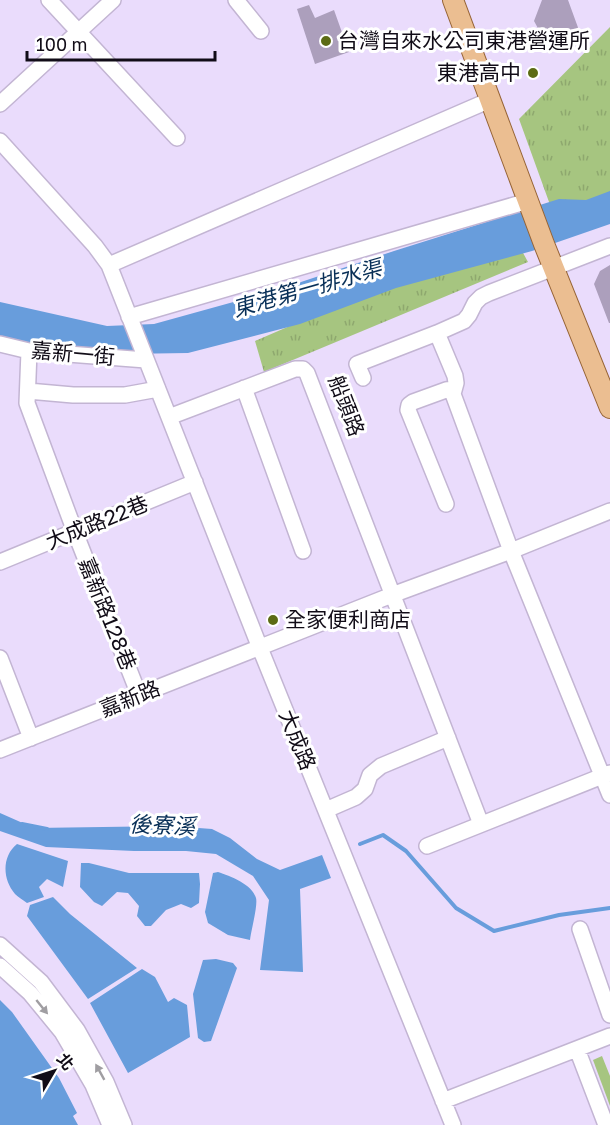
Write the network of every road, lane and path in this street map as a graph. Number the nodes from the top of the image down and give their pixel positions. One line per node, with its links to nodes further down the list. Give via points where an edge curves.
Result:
1 (49, 0): 5 (street)
2 (113, 0): 5 (street)
3 (236, 0): 6 (street)
4 (453, 0): 7 (main road)
5 (79, 32): 8 (street); 9 (street)
6 (261, 32)
7 (490, 100): 11 (main road); 13 (street)
8 (0, 104)
9 (177, 138)
10 (0, 141): 13 (street)
11 (526, 195): 14 (main road); 15 (street)
12 (610, 246): 14 (street)
13 (109, 265): 15 (street)
14 (554, 268): 16 (street, via 481,297 464,321); 25 (main road)
15 (129, 317): 19 (street)
16 (437, 333): 20 (street, via 357,364); 23 (street, via 455,376)
17 (0, 344): 18 (street, 嘉新一街)
18 (29, 351): 19 (street, 嘉新一街); 24 (street, 嘉新路128巷)
19 (145, 357): 22 (street, 大成路)
20 (363, 378)
21 (244, 388): 26 (street, 船頭路); 31 (street); 34 (street, 船頭路, via 295,369 307,372)
22 (158, 389): 24 (street, via 125,395); 26 (street, 大成路)
23 (453, 389): 28 (street, via 413,402 408,410); 32 (street)
24 (28, 391): 30 (street, 嘉新路128巷, via 27,403)
25 (610, 408)
26 (169, 417): 27 (street, 大成路)
27 (195, 482): 30 (street, 大成路22巷); 35 (street, 大成路)
28 (446, 504)
29 (610, 511): 32 (street)
30 (75, 532): 33 (street, 大成路22巷); 37 (street, 嘉新路128巷)
31 (303, 551)
32 (511, 551): 34 (street); 41 (street)
33 (0, 562)
34 (392, 595): 35 (street); 39 (street, 船頭路)
35 (260, 648): 37 (street, 嘉新路); 43 (street, 大成路)
36 (0, 658): 38 (street)
37 (139, 695): 38 (street, 嘉新路)
38 (31, 738): 40 (street, 嘉新路)
39 (448, 738): 43 (street, via 381,766 370,775 366,789); 44 (street, 船頭路)
40 (0, 750)
41 (607, 774): 42 (street); 44 (street)
42 (610, 795)
43 (326, 810): 52 (street, 大成路)
44 (481, 824): 45 (street)
45 (427, 846)
46 (580, 929): 49 (street)
47 (0, 945): 54 (street, one-way to 47, via 77,1030 41,982)
48 (0, 966): 53 (street, one-way to 53, via 30,993 62,1032 93,1085)
49 (610, 1015)
50 (610, 1036): 51 (street)
51 (576, 1049): 52 (street); 56 (street)
52 (443, 1101): 55 (street, 大成路)
53 (110, 1125)
54 (124, 1125)
55 (453, 1125)
56 (606, 1125)

